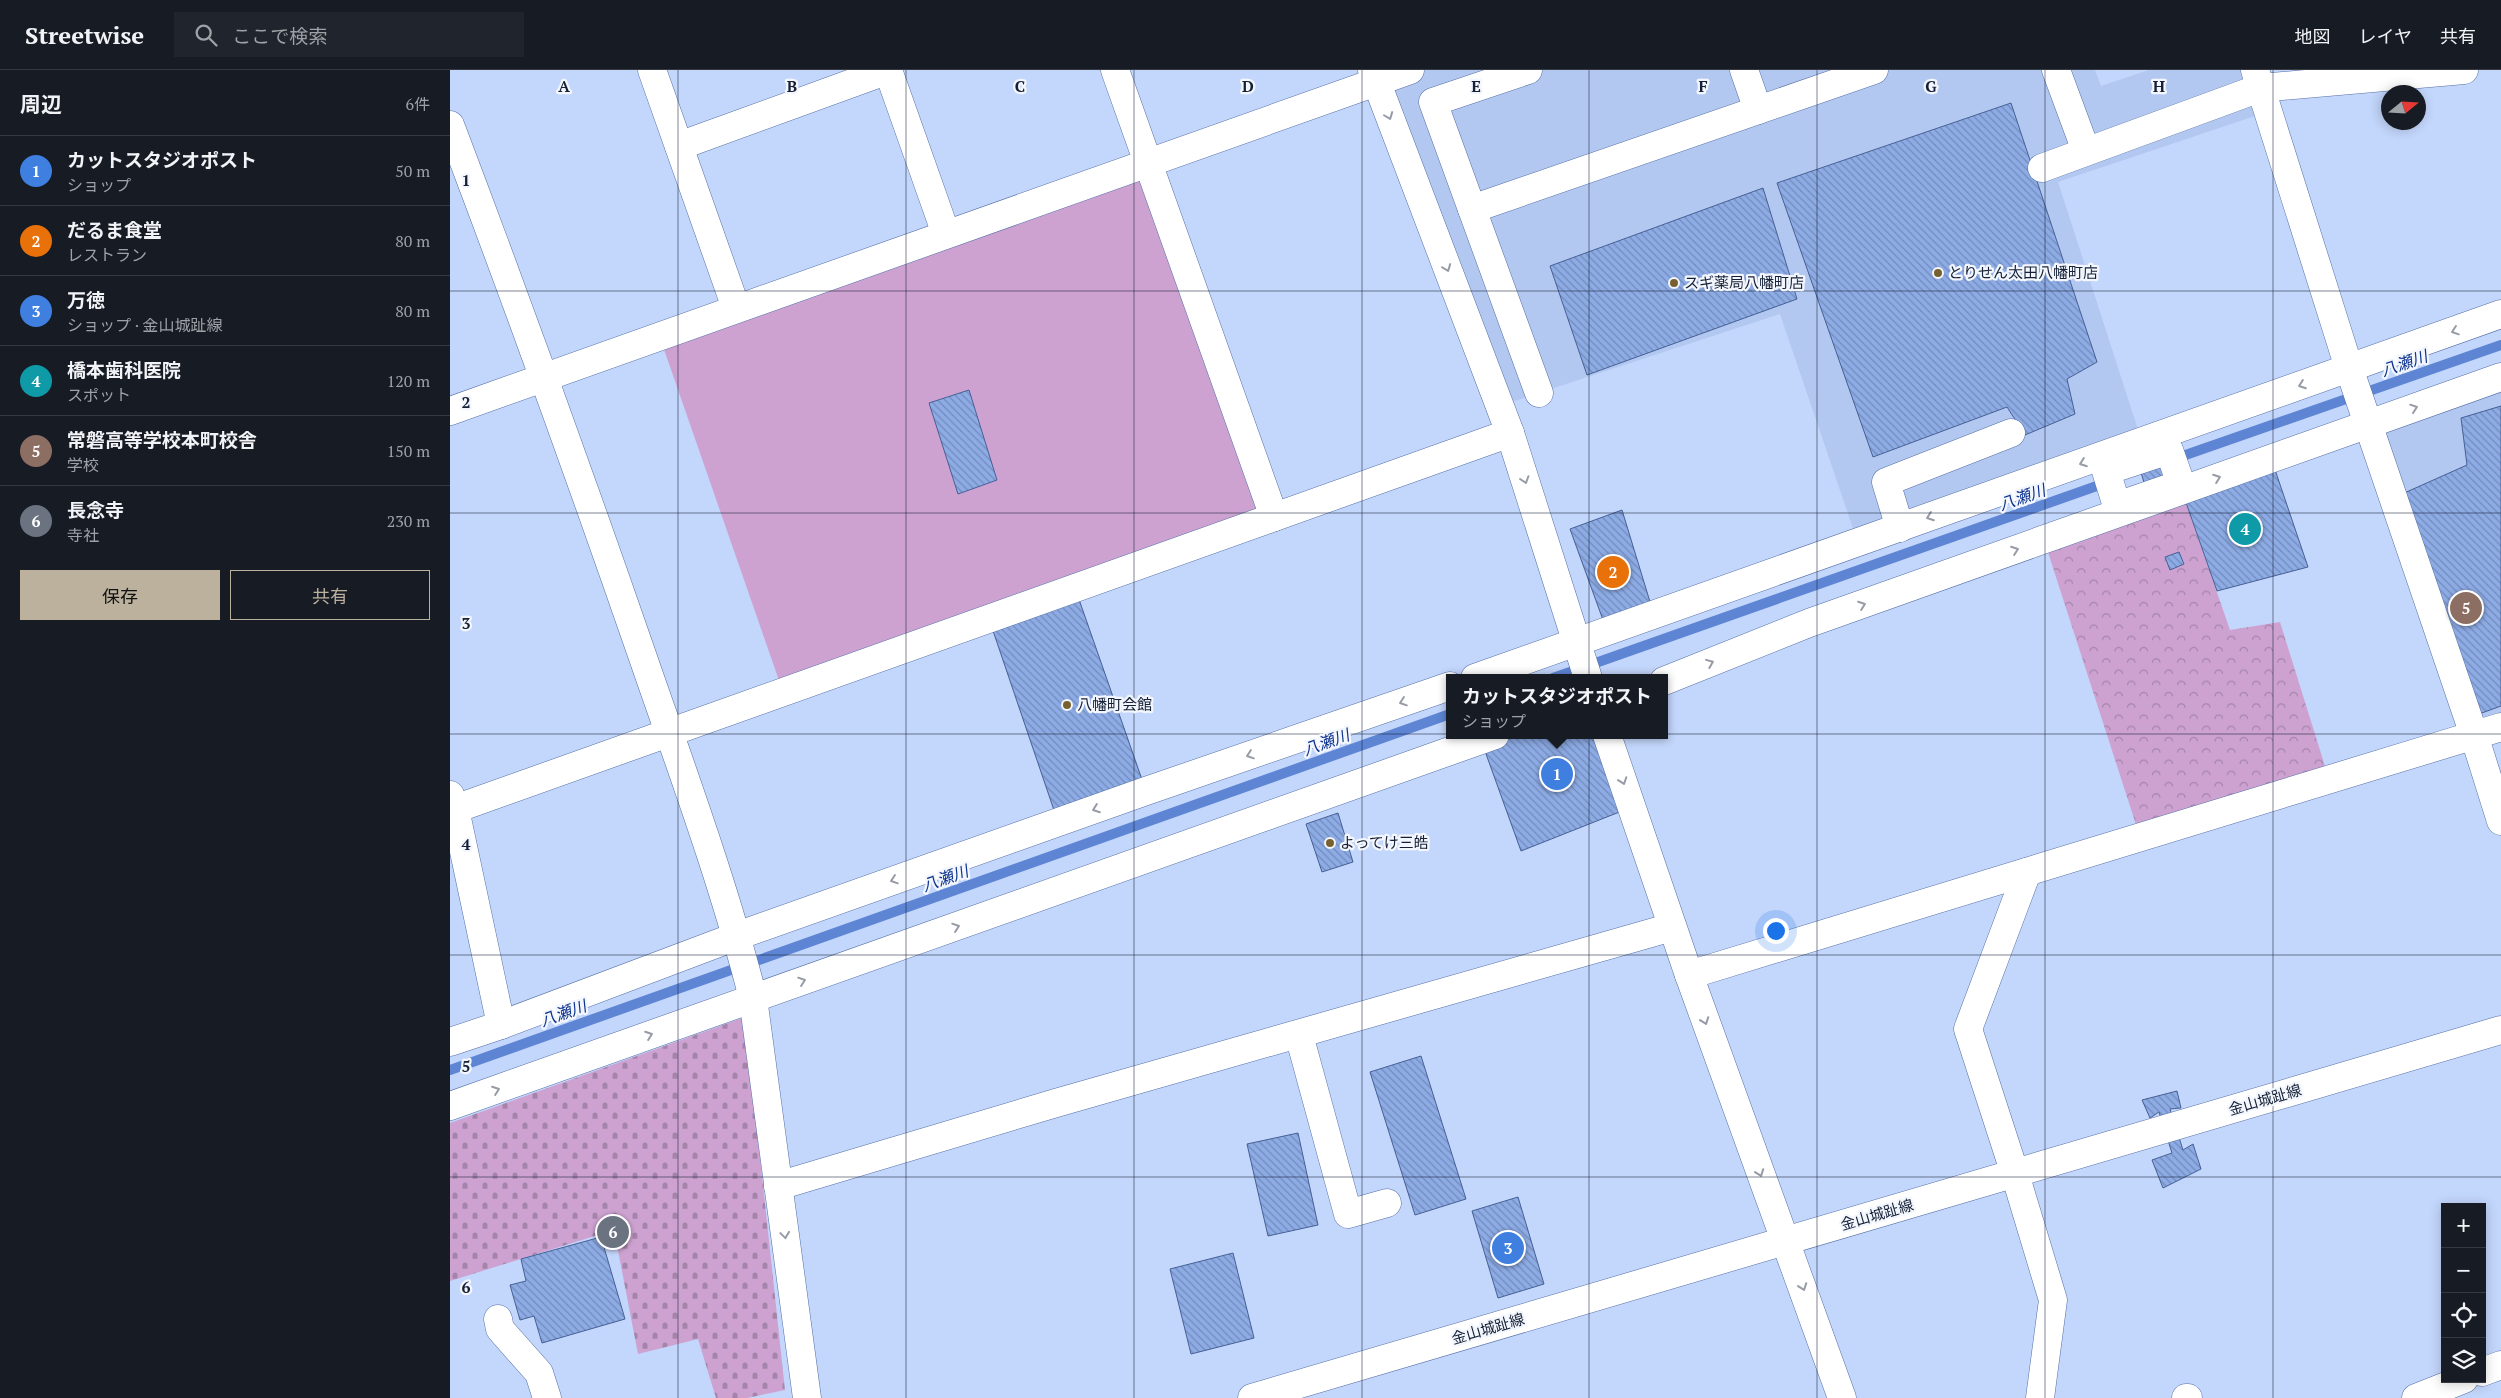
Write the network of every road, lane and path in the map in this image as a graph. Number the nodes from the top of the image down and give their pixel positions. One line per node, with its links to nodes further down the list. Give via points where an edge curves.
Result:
1 (652, 70): 14 (street)
2 (888, 70): 14 (street); 19 (street)
3 (1115, 70): 16 (street)
4 (1410, 70): 10 (street)
5 (1528, 70): 18 (street, via 1433,102)
6 (1744, 70): 12 (street)
7 (1874, 70): 12 (street)
8 (2056, 70): 15 (street)
9 (2464, 70): 11 (street)
10 (1374, 76): 16 (street); 22 (street, one-way to 22)
11 (2257, 79): 15 (street); 24 (street)
12 (1758, 110): 18 (street)
13 (450, 125): 25 (street)
14 (679, 146): 21 (street)
15 (2086, 152): 17 (street)
16 (1148, 162): 19 (street); 32 (street)
17 (2042, 168)
18 (1472, 209): 20 (street)
19 (946, 234): 21 (street)
20 (1503, 293): 22 (street); 27 (street)
21 (736, 308): 25 (street)
22 (1463, 310): 30 (street)
23 (2501, 314): 24 (street, one-way to 24)
24 (2349, 368): 29 (street); 33 (street, one-way to 33)
25 (545, 376): 28 (street); 40 (street)
26 (2501, 377): 29 (street, one-way to 26)
27 (1539, 393)
28 (450, 411)
29 (2368, 424): 37 (street, one-way to 29, via 1810,623); 41 (street)
30 (1510, 433): 32 (street); 34 (street, one-way to 34)
31 (2011, 433): 33 (street, via 1886,482)
32 (1274, 517): 40 (street)
33 (1900, 528): 34 (street)
34 (1576, 643): 35 (street); 36 (street)
35 (1486, 674)
36 (1587, 674)
37 (1668, 679)
38 (1446, 687): 48 (street, one-way to 48)
39 (2501, 727): 41 (street)
40 (669, 733): 44 (street); 48 (street)
41 (2474, 735): 45 (street); 46 (street)
42 (1484, 739): 50 (street, one-way to 42)
43 (1608, 739): 47 (street, one-way to 47)
44 (452, 802): 51 (street)
45 (2501, 821)
46 (2027, 872): 49 (street); 56 (street, via 1968,1029)
47 (1672, 927): 49 (street); 53 (street)
48 (737, 936): 50 (street); 51 (street)
49 (1689, 975): 59 (street, one-way to 59)
50 (753, 998): 55 (street, one-way to 50); 57 (street)
51 (501, 1025): 54 (street)
52 (2501, 1030): 56 (street, 金山城趾線)
53 (1299, 1035): 57 (street); 58 (street, via 1348,1214)
54 (450, 1042)
55 (450, 1106)
56 (2015, 1174): 59 (street, 金山城趾線); 68 (street, via 2053,1300)
57 (778, 1186): 65 (street, one-way to 65)
58 (1387, 1203)
59 (1786, 1242): 66 (street, 金山城趾線); 67 (street, one-way to 67)
60 (498, 1319): 64 (street, via 500,1328 539,1373)
61 (2501, 1365): 62 (street)
62 (2486, 1371)
63 (2454, 1383): 69 (street)
64 (547, 1398)
65 (807, 1398)
66 (1252, 1398)
67 (1842, 1398)
68 (2040, 1398)
69 (2416, 1398)

